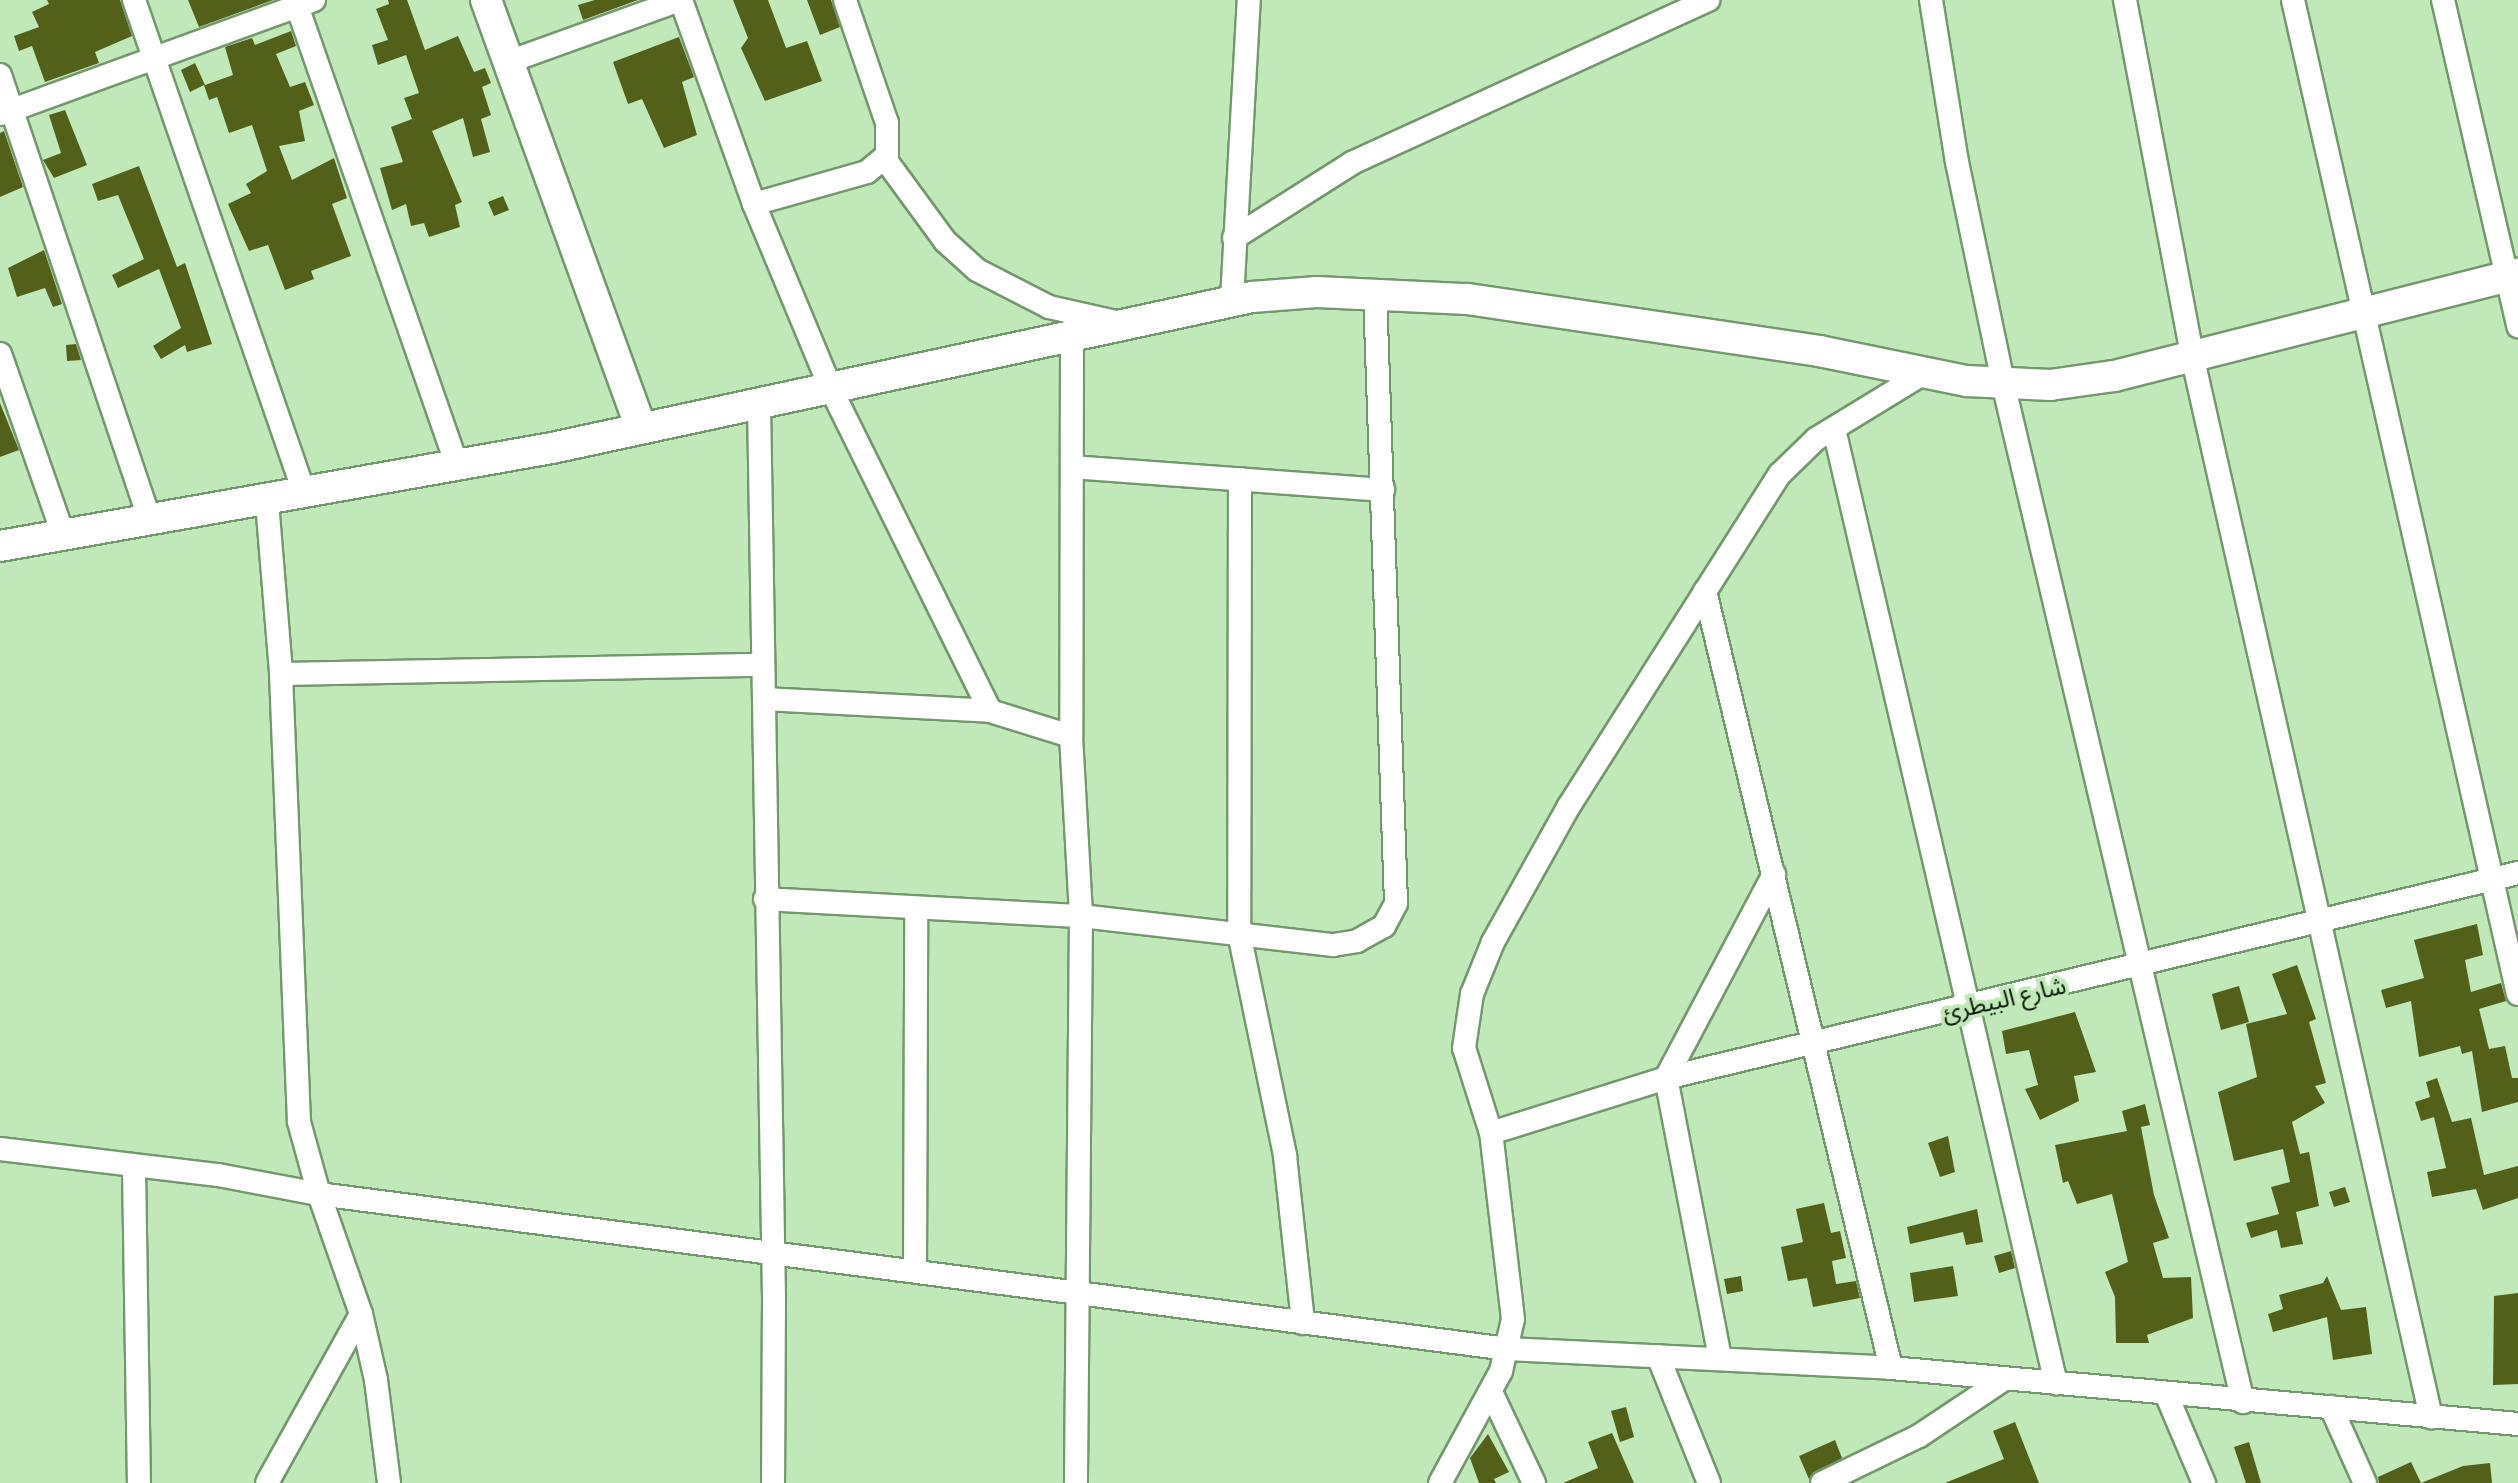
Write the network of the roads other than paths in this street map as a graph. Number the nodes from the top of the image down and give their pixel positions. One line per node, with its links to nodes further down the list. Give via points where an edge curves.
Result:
1 (134, 0): 12 (street)
2 (486, 0): 13 (main road)
3 (680, 0): 13 (street); 17 (street)
4 (845, 0): 16 (street, via 887,123)
5 (1249, 0): 18 (street)
6 (1708, 0): 18 (street, via 1352,163)
7 (1931, 0): 29 (street, via 1957,162)
8 (2125, 0): 27 (street)
9 (2293, 0): 22 (street)
10 (2443, 0): 19 (street)
11 (302, 2): 12 (street); 34 (street)
12 (154, 57): 15 (street); 38 (street)
13 (508, 62): 32 (main road)
14 (0, 75): 15 (street)
15 (6, 112): 40 (street)
16 (885, 159): 17 (street, via 867,172); 23 (street, via 945,241 993,281 1049,307)
17 (754, 204): 30 (street)
18 (1234, 238): 21 (street)
19 (2512, 275): 22 (main road); 24 (street)
20 (1375, 293): 21 (main road); 28 (main road, via 1530,306 1819,351); 37 (street)
21 (1232, 300): 23 (main road)
22 (2360, 312): 27 (main road); 51 (street)
23 (1129, 325): 25 (main road)
24 (2518, 326)
25 (1072, 338): 30 (main road); 35 (street)
26 (0, 354): 41 (street)
27 (2192, 355): 29 (main road, via 2099,380); 55 (street)
28 (1924, 373): 29 (main road); 33 (street)
29 (2003, 383): 57 (street)
30 (830, 387): 31 (main road); 47 (street)
31 (759, 403): 32 (main road); 44 (street)
32 (641, 428): 34 (main road)
33 (1834, 429): 43 (street, via 1780,474); 59 (street)
34 (457, 466): 38 (main road)
35 (1072, 467): 36 (street); 48 (street)
36 (1240, 479): 37 (street); 56 (street)
37 (1383, 490): 56 (street, via 1394,912 1384,926 1340,945)
38 (305, 495): 39 (main road)
39 (267, 502): 40 (main road); 45 (street)
40 (150, 520): 41 (main road)
41 (63, 534): 42 (main road)
42 (0, 546)
43 (1705, 591): 50 (street); 62 (street, via 1505,915 1477,980 1464,1048)
44 (763, 665): 45 (street); 46 (street)
45 (281, 674): 65 (street, via 299,1122)
46 (764, 699): 47 (street); 52 (street)
47 (990, 711): 48 (street)
48 (1071, 736): 54 (street)
49 (2518, 873): 51 (street, شارع البيطرئ)
50 (1774, 874): 60 (street); 61 (street)
51 (2488, 880): 55 (street, شارع البيطرئ); 58 (street)
52 (765, 899): 53 (street); 66 (street)
53 (916, 909): 54 (street); 67 (street)
54 (1081, 916): 56 (street); 68 (street)
55 (2323, 922): 57 (street, شارع البيطرئ); 81 (street)
56 (1239, 933): 70 (street, via 1285,1156)
57 (2139, 968): 59 (street, شارع البيطرئ); 79 (street)
58 (2518, 994)
59 (1968, 1008): 60 (street, شارع البيطرئ); 76 (street)
60 (1817, 1042): 61 (street, شارع البيطرئ); 74 (street)
61 (1666, 1078): 62 (street, شارع البيطرئ); 73 (street)
62 (1491, 1133): 71 (street, via 1513,1303)
63 (0, 1149): 64 (street)
64 (134, 1168): 65 (street, via 218,1175); 83 (street)
65 (319, 1194): 66 (street); 69 (street)
66 (770, 1250): 67 (street); 86 (street)
67 (915, 1270): 68 (street)
68 (1081, 1293): 70 (street); 87 (street)
69 (361, 1314): 84 (street); 85 (street, via 376,1380)
70 (1303, 1323): 71 (street)
71 (1508, 1349): 72 (street); 77 (street)
72 (1658, 1356): 73 (street); 90 (street)
73 (1720, 1358): 74 (street)
74 (1891, 1368): 75 (street)
75 (2003, 1380): 76 (street); 91 (street, via 1919,1436)
76 (2056, 1384): 78 (street)
77 (1491, 1392): 88 (street); 89 (street)
78 (2167, 1396): 79 (street); 92 (street)
79 (2243, 1402): 80 (street)
80 (2331, 1407): 81 (street); 93 (street)
81 (2431, 1417): 82 (street)
82 (2518, 1424)
83 (139, 1483)
84 (267, 1483)
85 (389, 1483)
86 (773, 1483)
87 (1076, 1483)
88 (1440, 1483)
89 (1534, 1483)
90 (1709, 1483)
91 (1822, 1483)
92 (2204, 1483)
93 (2365, 1483)

